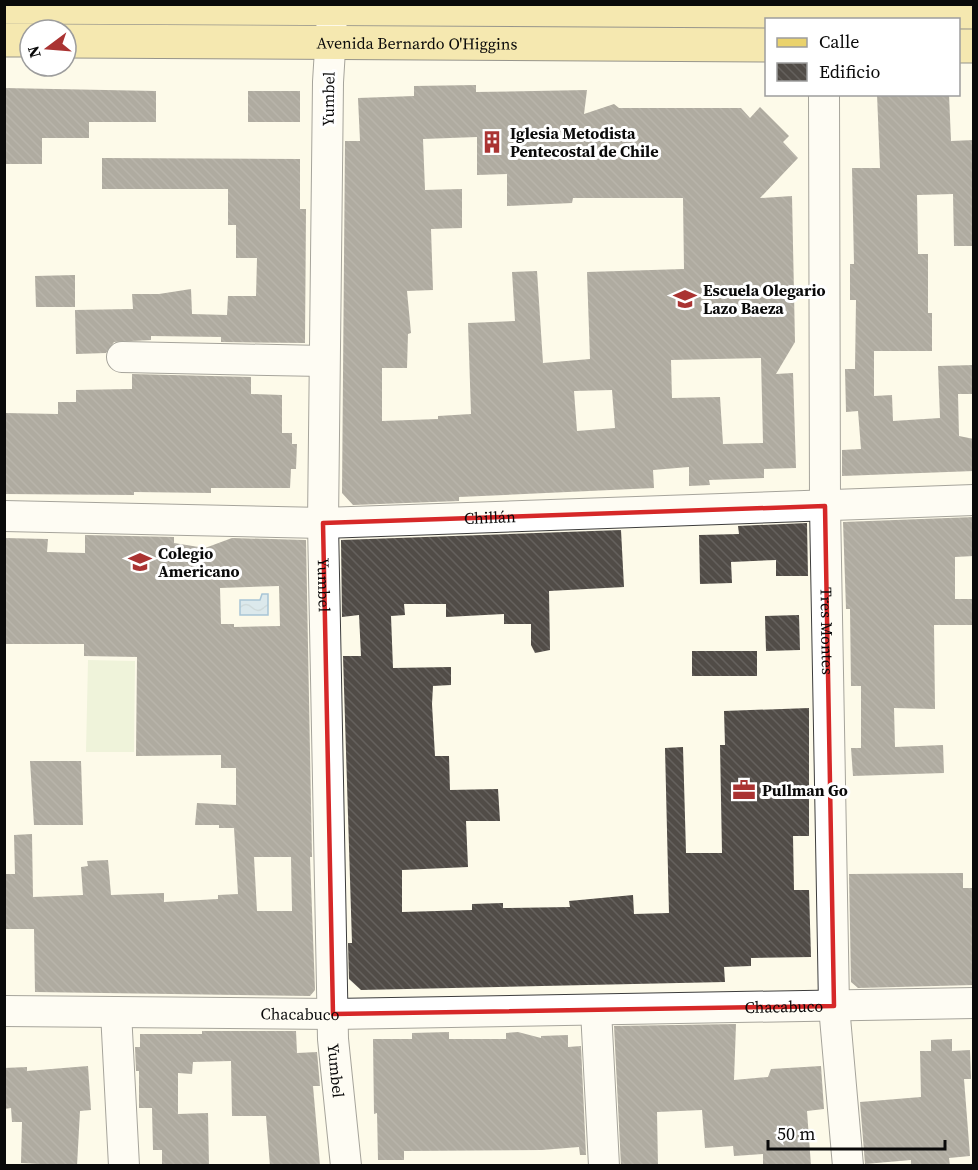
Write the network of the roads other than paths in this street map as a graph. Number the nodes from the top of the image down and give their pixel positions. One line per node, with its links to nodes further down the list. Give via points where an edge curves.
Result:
1 (4, 7): 2 (main road, Avenida Bernardo O'Higgins)
2 (332, 7): 3 (main road, Avenida Bernardo O'Higgins); 6 (street, Yumbel)
3 (824, 12): 4 (main road, Avenida Bernardo O'Higgins)
4 (974, 12)
5 (78, 41): 6 (main road, Avenida Bernardo O'Higgins)
6 (330, 43): 7 (main road, Avenida Bernardo O'Higgins); 10 (street, Yumbel)
7 (765, 45)
8 (824, 96): 12 (street, Tres Montes)
9 (122, 357): 10 (street)
10 (323, 362): 14 (street, Yumbel)
11 (974, 500): 12 (street, Chillán)
12 (825, 506): 14 (street, Chillán); 16 (street, Tres Montes)
13 (4, 516): 14 (street, Chillán)
14 (322, 523): 20 (street, Yumbel)
15 (974, 1003): 16 (street, Chacabuco)
16 (834, 1006): 17 (street, Chacabuco); 24 (street, Tres Montes)
17 (596, 1010): 20 (street, Chacabuco); 23 (street)
18 (4, 1011): 19 (street, Chacabuco)
19 (116, 1012): 20 (street, Chacabuco); 21 (street)
20 (333, 1014): 22 (street, Yumbel)
21 (124, 1166)
22 (346, 1166)
23 (604, 1166)
24 (848, 1166)

